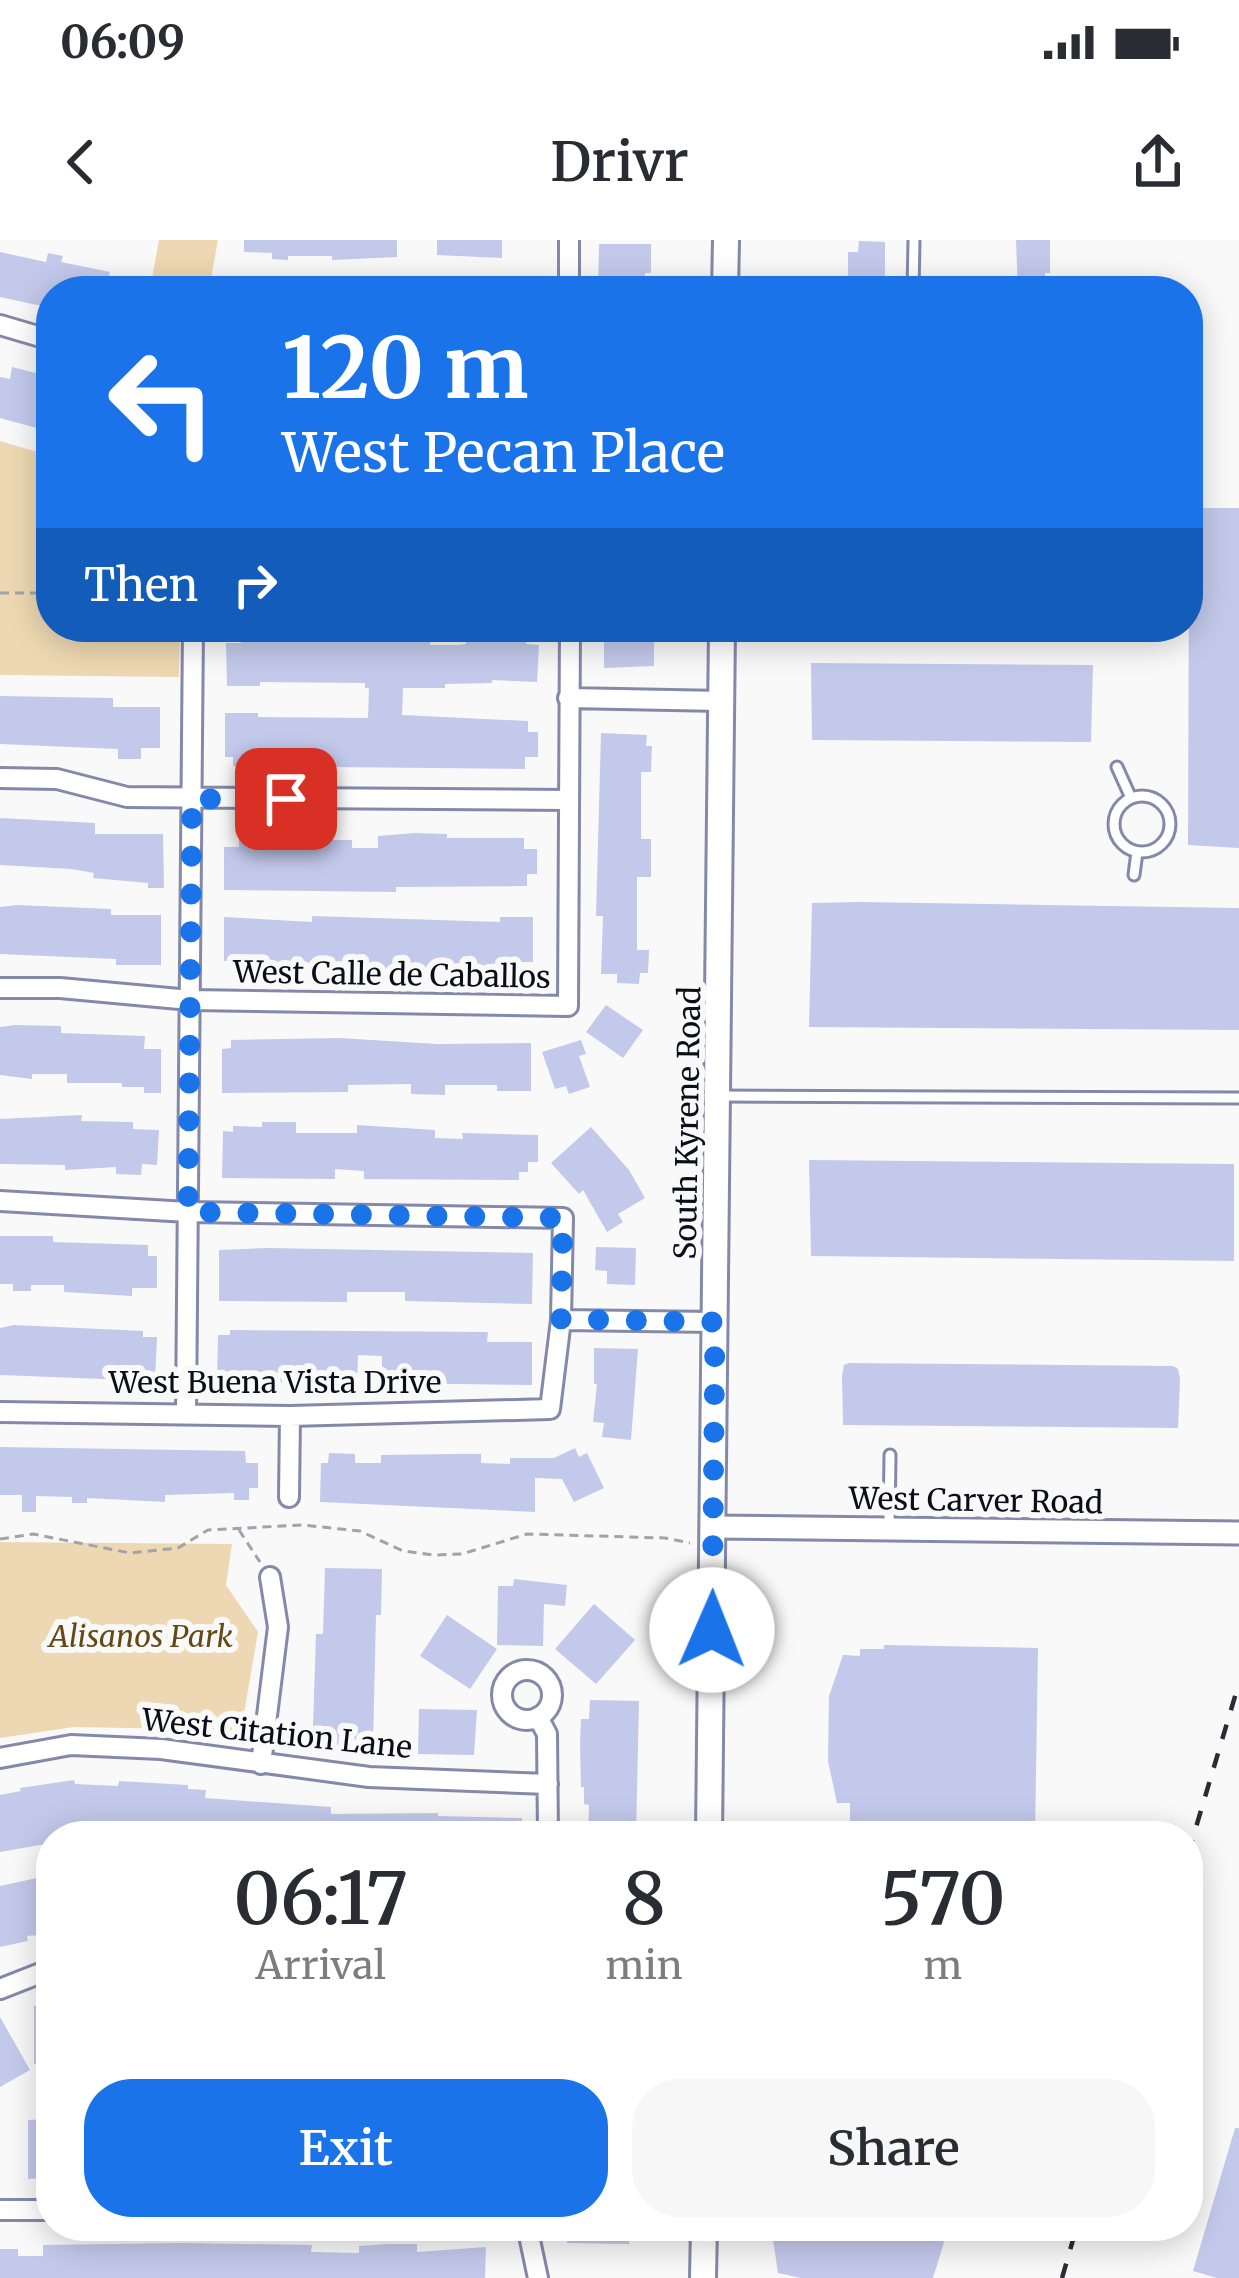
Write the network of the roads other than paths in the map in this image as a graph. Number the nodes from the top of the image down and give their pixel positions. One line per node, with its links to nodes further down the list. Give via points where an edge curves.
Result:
1 (569, 240): 4 (street)
2 (726, 240): 5 (main road)
3 (914, 240): 6 (lane)
4 (569, 276)
5 (725, 276)
6 (913, 276)
7 (0, 326): 8 (street)
8 (36, 336)
9 (194, 642): 17 (street)
10 (570, 642): 12 (street)
11 (722, 642): 13 (main road, South Kyrene Road)
12 (568, 698): 13 (street); 18 (street)
13 (722, 701): 23 (main road, South Kyrene Road)
14 (1117, 767): 16 (lane)
15 (0, 778): 17 (street, via 57,778 127,797)
16 (1131, 798): 19 (lane, via 1114,824 1118,839); 19 (lane, via 1159,802 1170,826 1156,849)
17 (192, 799): 18 (street); 22 (street)
18 (567, 800): 22 (street, West Calle de Caballos, via 568,1006)
19 (1137, 852): 20 (lane)
20 (1134, 875)
21 (0, 988): 22 (street, West Calle de Caballos)
22 (190, 1000): 26 (street)
23 (718, 1096): 24 (lane); 28 (main road, South Kyrene Road)
24 (1239, 1098)
25 (0, 1201): 26 (street)
26 (188, 1212): 27 (street, via 563,1218); 30 (street)
27 (561, 1319): 28 (street); 31 (street, West Buena Vista Drive, via 550,1409)
28 (715, 1322): 34 (main road, South Kyrene Road)
29 (0, 1412): 30 (street, West Buena Vista Drive)
30 (186, 1414): 31 (street, West Buena Vista Drive)
31 (290, 1416): 33 (street)
32 (890, 1455): 35 (lane)
33 (289, 1497)
34 (713, 1527): 35 (street, West Carver Road); 43 (main road, South Kyrene Road)
35 (889, 1529): 36 (street, West Carver Road)
36 (1239, 1533)
37 (270, 1577): 40 (street, via 278,1627)
38 (538, 1717): 41 (street, via 547,1734)
39 (0, 1758): 40 (street, West Citation Lane, via 71,1745)
40 (261, 1764): 41 (street, West Citation Lane)
41 (548, 1784): 42 (street)
42 (548, 1821)
43 (709, 1821)
44 (36, 1975): 45 (street)
45 (0, 1989)
46 (0, 2210): 47 (street)
47 (36, 2210)
48 (530, 2241): 50 (street)
49 (704, 2241): 51 (main road)
50 (538, 2278)
51 (703, 2278)

